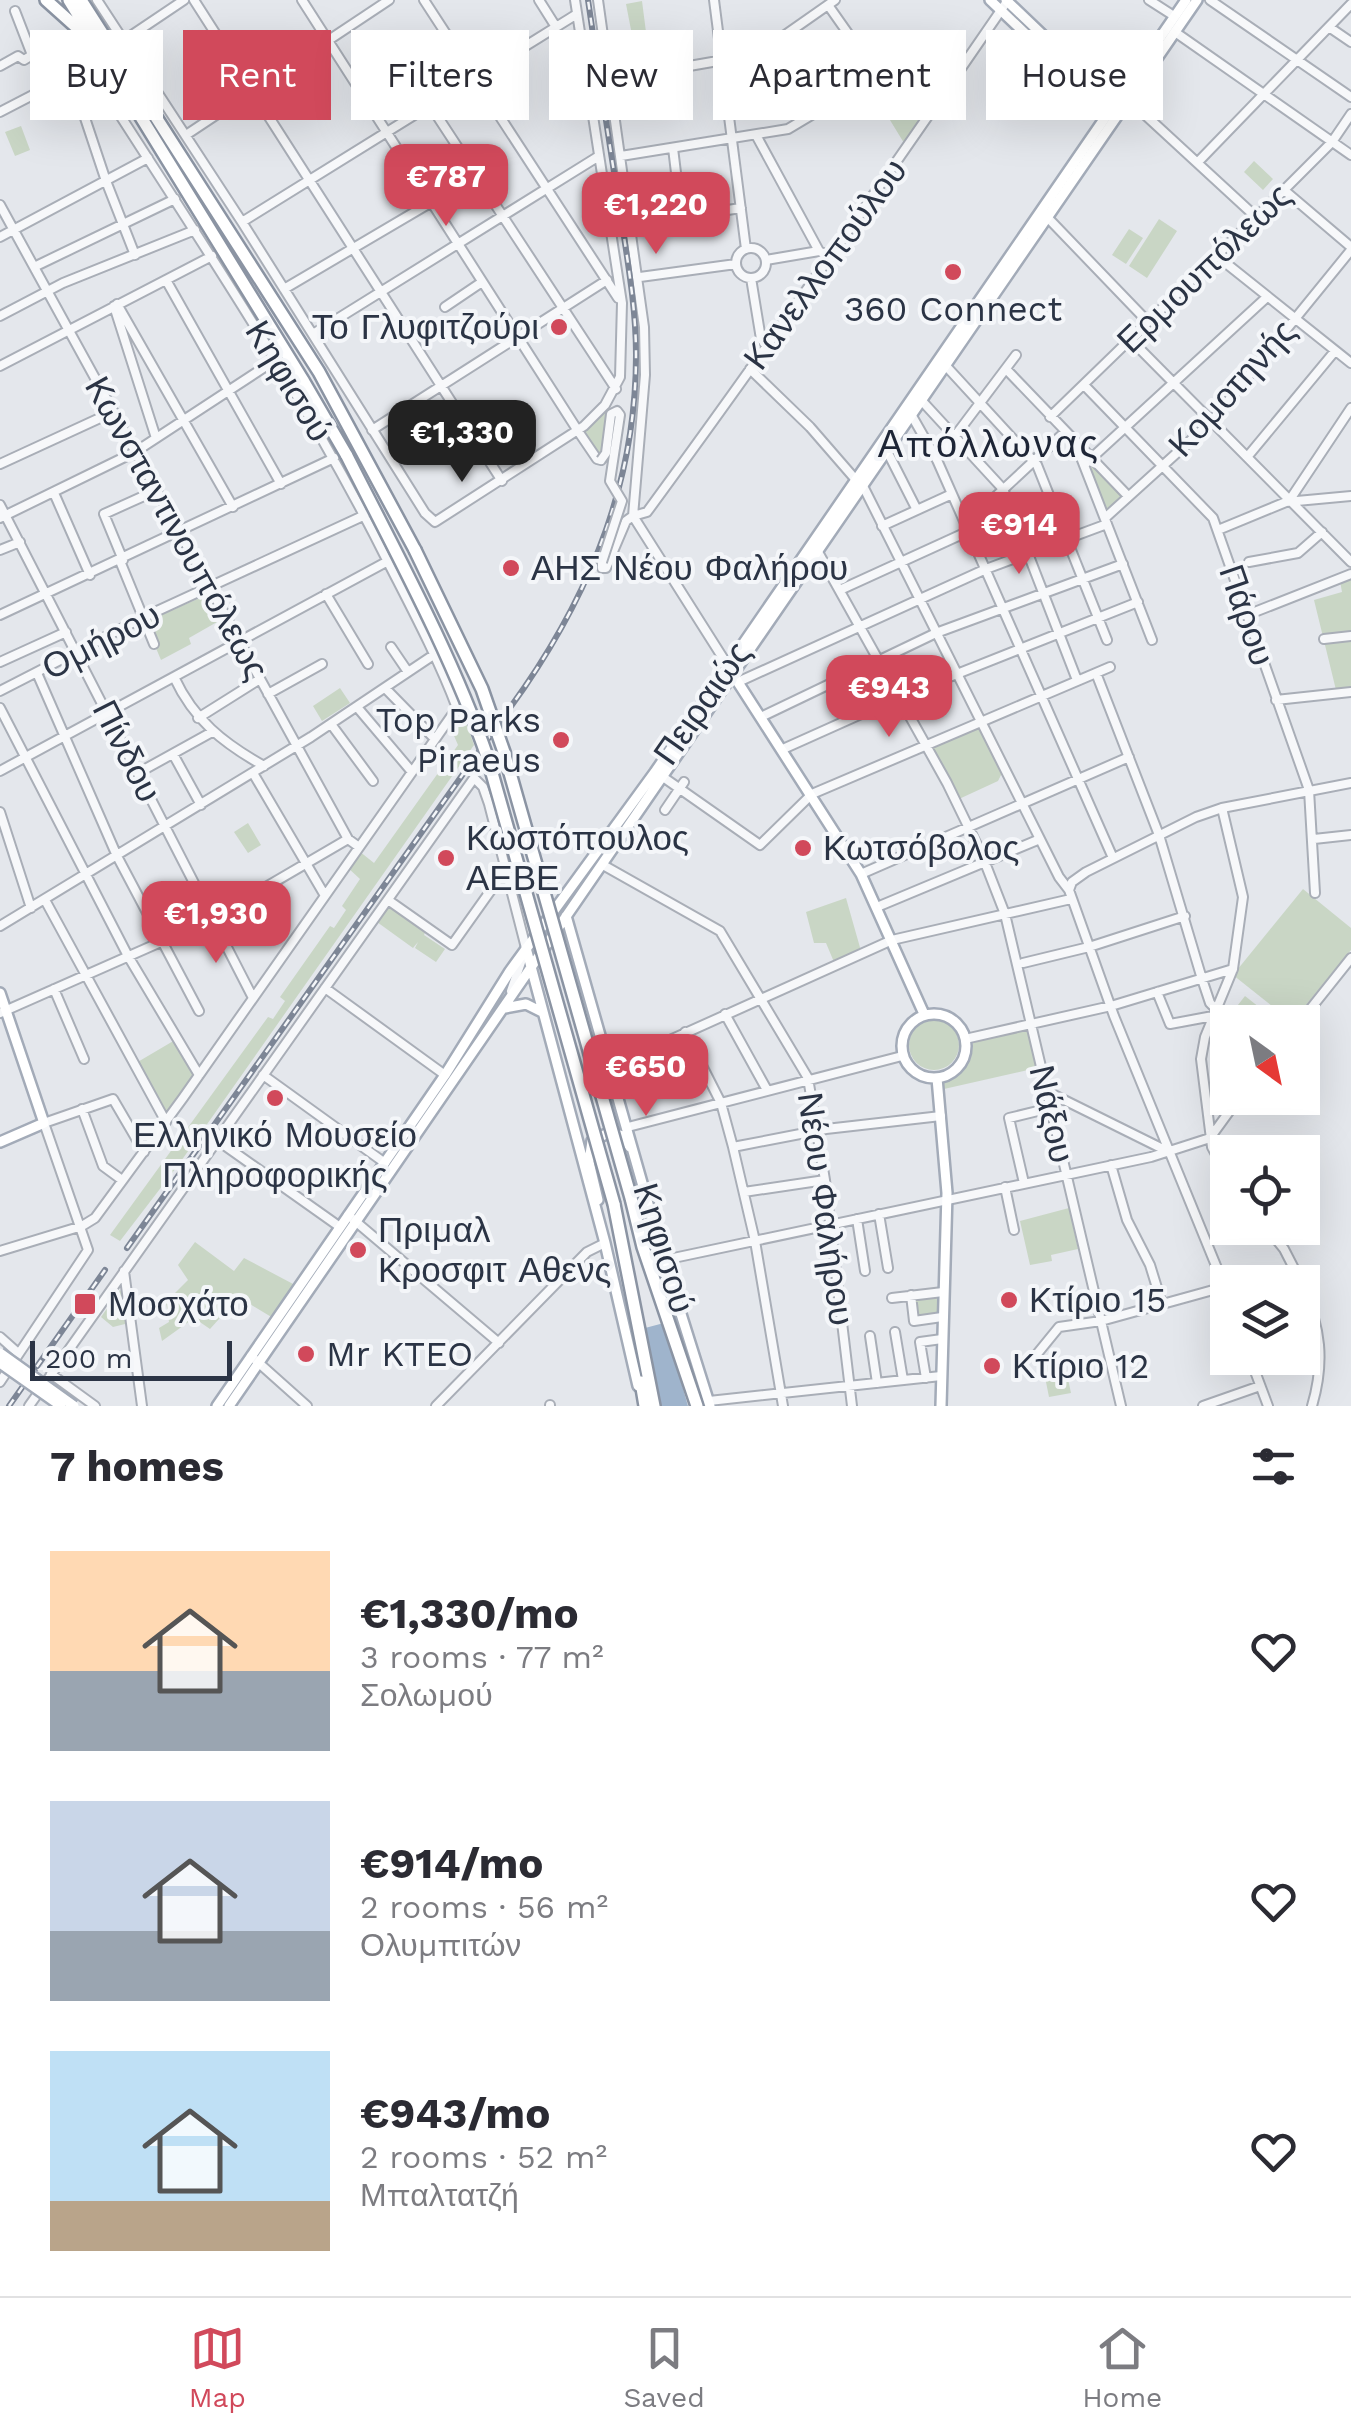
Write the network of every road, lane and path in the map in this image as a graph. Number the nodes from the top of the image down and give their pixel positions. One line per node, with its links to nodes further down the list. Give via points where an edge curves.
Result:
1 (46, 0): 27 (highway)
2 (69, 0): 28 (highway)
3 (98, 0): 29 (street, Κηφισού)
4 (184, 0): 30 (street)
5 (194, 0): 31 (street)
6 (302, 0): 32 (street)
7 (389, 0): 41 (street)
8 (424, 0): 33 (street)
9 (539, 0): 26 (street)
10 (574, 0): 23 (street)
11 (598, 0): 34 (street)
12 (714, 0): 35 (street)
13 (990, 0): 19 (main road)
14 (1149, 0): 24 (street)
15 (1186, 0): 24 (main road, Πειραιώς)
16 (1197, 0): 39 (main road, Πειραιώς)
17 (1210, 0): 46 (street)
18 (832, 2): 36 (street); 37 (street)
19 (1006, 3): 38 (main road); 105 (street, Κανελλοπούλου)
20 (84, 4): 424 (highway, bridge, via 319,372 482,689 643,1248)
21 (1351, 4): 25 (street)
22 (15, 11): 47 (street, via 32,55)
23 (576, 14): 26 (street); 75 (street)
24 (1174, 16): 40 (main road, Πειραιώς)
25 (1329, 27): 42 (street); 46 (street)
26 (556, 28): 43 (street)
27 (80, 30)
28 (87, 30)
29 (116, 30)
30 (139, 30)
31 (213, 30)
32 (320, 30)
33 (444, 30)
34 (602, 30)
35 (718, 30)
36 (793, 30)
37 (847, 30)
38 (1033, 30)
39 (1175, 32): 45 (main road, Πειραιώς); 48 (street)
40 (1163, 34)
41 (331, 38)
42 (1351, 42)
43 (529, 45)
44 (331, 47): 68 (street)
45 (1163, 50)
46 (1296, 60): 48 (street); 50 (street)
47 (0, 66)
48 (1264, 94): 72 (street); 78 (street)
49 (30, 97): 52 (street)
50 (1351, 97)
51 (163, 101): 69 (street, Κηφισού)
52 (0, 112)
53 (1351, 114): 72 (street, Ερμουπόλεως)
54 (86, 120): 80 (street)
55 (123, 120): 77 (street, Κηφισού)
56 (142, 120): 400 (highway, bridge, via 347,456 465,696 614,1204)
57 (208, 120): 69 (street)
58 (271, 120): 79 (street)
59 (407, 120): 68 (street)
60 (440, 120): 88 (street)
61 (502, 120): 81 (street)
62 (616, 120): 76 (street)
63 (730, 120): 71 (street)
64 (806, 120): 70 (street)
65 (1109, 120): 90 (main road, Πειραιώς)
66 (1109, 120): 169 (main road, Πειραιώς)
67 (1151, 120): 78 (street)
68 (385, 134): 79 (street); 85 (street)
69 (186, 135): 91 (street, Κηφισού)
70 (756, 136): 71 (street); 101 (street)
71 (732, 139): 73 (street); 87 (street)
72 (1332, 142): 74 (street); 83 (street, Ερμουπόλεως)
73 (672, 148): 76 (street); 82 (street, via 677,181)
74 (1351, 155)
75 (599, 156): 81 (street); 118 (street)
76 (621, 156): 82 (street)
77 (148, 158): 80 (street); 84 (street, Κηφισού)
78 (1198, 162): 89 (street)
79 (310, 180): 91 (street); 100 (street)
80 (106, 181): 93 (street); 94 (street)
81 (547, 188): 88 (street); 112 (street)
82 (626, 190): 92 (street)
83 (1284, 190): 89 (street, Ερμουπόλεως); 99 (street)
84 (176, 199): 93 (street); 95 (street, Κηφισού)
85 (430, 203): 97 (street); 100 (street)
86 (0, 206): 94 (street, Κωνσταντινουπόλεως)
87 (741, 208): 92 (street); 98 (street)
88 (503, 216): 97 (street); 121 (street)
89 (1256, 217): 104 (street, Ερμουπόλεως)
90 (1048, 218): 124 (street); 135 (main road, Πειραιώς)
91 (242, 222): 114 (street, Κηφισού)
92 (632, 224): 109 (street)
93 (124, 225): 102 (street); 108 (street)
94 (13, 230): 96 (street); 108 (street, Κωνσταντινουπόλεως)
95 (195, 230): 102 (street); 103 (street, Κηφισού)
96 (0, 237)
97 (457, 244): 113 (street); 116 (street)
98 (746, 248): 106 (street); 107 (street)
99 (1351, 248): 123 (street, Κομοτηνής)
100 (353, 249): 114 (street); 116 (street)
101 (819, 251): 105 (street); 106 (street)
102 (135, 254): 115 (street)
103 (212, 256): 111 (street); 132 (street, Κηφισού)
104 (1216, 256): 117 (street); 124 (street, Ερμουπόλεως)
105 (831, 257): 129 (street, Κανελλοπούλου)
106 (766, 260): 110 (street)
107 (736, 264): 109 (street); 110 (street)
108 (34, 267): 115 (street, Κωνσταντινουπόλεως)
109 (640, 277): 182 (street, via 645,375)
110 (751, 278): 129 (street, via 760,339)
111 (166, 280): 119 (street); 142 (street)
112 (606, 280): 118 (street); 121 (street)
113 (482, 282): 120 (street); 127 (street)
114 (284, 289): 126 (street, Κηφισού)
115 (46, 291): 122 (street); 125 (street, Κωνσταντινουπόλεως)
116 (381, 292): 126 (street); 140 (street)
117 (1266, 296): 123 (street); 138 (street)
118 (622, 303): 141 (street)
119 (116, 305): 125 (street); 149 (street); 156 (street)
120 (445, 307)
121 (563, 308): 127 (street); 141 (street)
122 (0, 316)
123 (1296, 319): 130 (street); 150 (street, Κομοτηνής)
124 (1148, 322): 128 (street, Ερμουπόλεως)
125 (68, 330): 134 (street); 146 (street, Κωνσταντινουπόλεως)
126 (312, 334): 152 (street, Κηφισού)
127 (517, 337): 140 (street); 153 (street)
128 (1131, 340): 138 (street); 139 (street, Ερμουπόλεως)
129 (767, 346): 136 (street, Κανελλοπούλου)
130 (1335, 350): 133 (street); 160 (street)
131 (1016, 355): 137 (street)
132 (276, 359): 142 (street); 161 (street, Κηφισού)
133 (1351, 362)
134 (1, 363)
135 (946, 366): 143 (main road, Πειραιώς); 144 (street)
136 (750, 369): 169 (street); 182 (street, Κανελλοπούλου, via 647,512)
137 (1006, 369): 144 (street); 148 (street)
138 (1173, 383): 150 (street); 151 (street)
139 (1084, 384): 148 (street, Ερμουπόλεως); 151 (street, Πάρου)
140 (441, 386): 152 (street); 168 (street)
141 (616, 389): 153 (street)
142 (229, 391): 149 (street); 170 (street)
143 (922, 400): 147 (main road, Πειραιώς); 155 (street)
144 (980, 404): 155 (street); 164 (street)
145 (1351, 408): 177 (street)
146 (113, 412): 159 (street, Κωνσταντινουπόλεως); 165 (street)
147 (912, 416): 158 (main road, Πειραιώς); 163 (street)
148 (1050, 417): 154 (street)
149 (184, 421): 156 (street); 179 (street)
150 (1211, 422): 160 (street); 167 (street, Κομοτηνής)
151 (1124, 427): 162 (street); 167 (street, Πάρου)
152 (372, 430): 168 (street, Κηφισού, via 435,522)
153 (578, 431): 168 (street); 182 (street, bridge, via 601,460 611,414 620,414 610,481 622,501 604,569)
154 (1065, 432): 157 (street); 164 (street)
155 (956, 436): 163 (street); 171 (street)
156 (156, 438): 159 (street)
157 (1075, 442): 162 (street); 166 (street)
158 (888, 451): 169 (main road, Πειραιώς); 180 (street)
159 (134, 452): 172 (street, Κωνσταντινουπόλεως); 173 (street)
160 (1248, 456): 177 (street)
161 (334, 458): 170 (street); 181 (street, Κηφισού)
162 (1092, 458): 166 (street); 175 (street)
163 (937, 460): 174 (street)
164 (1034, 461): 171 (street); 190 (street)
165 (0, 464)
166 (1084, 465): 184 (street)
167 (1162, 465): 175 (street, Κομοτηνής); 187 (street, Πάρου, via 1210,513)
168 (502, 481)
169 (860, 483): 185 (street); 193 (main road, Πειραιώς); 239 (main road, Πειραιώς)
170 (281, 484): 179 (street)
171 (1003, 490): 186 (street); 194 (street)
172 (155, 491): 189 (street, Κωνσταντινουπόλεως); 195 (street, via 104,514)
173 (54, 492): 183 (street); 203 (street)
174 (952, 494): 180 (street); 186 (street)
175 (1128, 496): 184 (street, Κομοτηνής)
176 (1351, 496): 177 (street)
177 (1289, 501): 187 (street); 188 (street)
178 (0, 505): 183 (street, Πίνδου)
179 (233, 507): 189 (street)
180 (917, 510): 185 (street)
181 (365, 515): 196 (street, Κηφισού); 205 (street, Ομήρου)
182 (633, 516): 239 (street)
183 (3, 517): 191 (street, Πίνδου)
184 (1106, 521): 190 (street, Κομοτηνής); 200 (street)
185 (882, 526): 197 (street)
186 (967, 527): 197 (street); 201 (street)
187 (1218, 530): 214 (street, Πάρου)
188 (1322, 532): 198 (street, via 1298,553); 199 (street)
189 (178, 533): 195 (street); 205 (street, Κωνσταντινουπόλεως)
190 (1068, 539): 194 (street, Κομοτηνής); 204 (street)
191 (20, 542): 192 (street); 209 (street, Πίνδου)
192 (0, 550)
193 (818, 552): 206 (street, Νάξου); 239 (main road, Πειραιώς)
194 (1028, 554): 201 (street, Κομοτηνής); 207 (street)
195 (122, 560): 203 (street); 215 (street)
196 (388, 561): 208 (street); 230 (street, Κηφισού)
197 (900, 561): 206 (street); 210 (street)
198 (1248, 562)
199 (1351, 562)
200 (1123, 564): 204 (street); 211 (street)
201 (986, 570): 210 (street, Κομοτηνής); 212 (street)
202 (1351, 574): 214 (street)
203 (90, 575): 209 (street)
204 (1082, 579): 207 (street); 216 (street)
205 (210, 588): 215 (street, Ομήρου); 225 (street, Κωνσταντινουπόλεως)
206 (842, 589): 217 (street, Νάξου)
207 (1043, 593): 212 (street); 220 (street)
208 (326, 594): 225 (street); 234 (street)
209 (46, 595): 213 (street); 218 (street, Πίνδου)
210 (919, 598): 217 (street, Κομοτηνής); 219 (street)
211 (1138, 602): 216 (street); 224 (street)
212 (1003, 607): 219 (street); 228 (street)
213 (0, 615)
214 (1247, 615): 250 (street, Πάρου)
215 (142, 618): 226 (street); 229 (street, Ομήρου)
216 (1098, 618): 220 (street); 223 (street)
217 (860, 625): 231 (street, Νάξου); 239 (street, Κομοτηνής)
218 (66, 632): 229 (street, Πίνδου); 232 (street)
219 (936, 633): 231 (street); 240 (street)
220 (1058, 633): 228 (street); 243 (street)
221 (1350, 638): 222 (street)
222 (1324, 639)
223 (1107, 640)
224 (1152, 640)
225 (239, 641): 241 (street); 242 (street, Κωνσταντινουπόλεως)
226 (154, 644)
227 (391, 647): 236 (street)
228 (1021, 648): 240 (street); 248 (street)
229 (77, 653): 237 (street, Ομήρου); 253 (street, Πίνδου)
230 (435, 654): 236 (street); 260 (street, Κηφισού, via 457,708)
231 (879, 660): 249 (street, Νάξου); 254 (street)
232 (0, 662)
233 (322, 664): 247 (street)
234 (368, 664)
235 (1110, 667): 238 (street)
236 (408, 672): 244 (street)
237 (37, 673): 245 (street, Ομήρου); 259 (street)
238 (1096, 673): 243 (street); 265 (street)
239 (733, 674): 254 (main road); 272 (main road, Πειραιώς); 315 (main road, Πειραιώς)
240 (956, 674): 249 (street); 256 (street)
241 (174, 676): 253 (street); 255 (street)
242 (260, 679): 247 (street, Κωνσταντινουπόλεως); 255 (street)
243 (1077, 680): 248 (street)
244 (385, 688): 251 (street); 260 (street)
245 (0, 691)
246 (1351, 692): 250 (street)
247 (268, 694): 262 (street, Κωνσταντινουπόλεως)
248 (1042, 695): 256 (street); 273 (street)
249 (899, 697): 261 (street, Νάξου); 263 (street)
250 (1276, 700): 277 (street, Πάρου)
251 (357, 707): 257 (street); 269 (street)
252 (0, 708): 266 (street)
253 (108, 712): 259 (street); 270 (street, Πίνδου)
254 (762, 717): 263 (main road)
255 (198, 718): 258 (street)
256 (980, 721): 261 (street); 280 (street)
257 (331, 724): 262 (street); 274 (street)
258 (212, 732): 264 (street); 267 (street)
259 (65, 737): 266 (street); 292 (street)
260 (435, 739): 269 (street)
261 (925, 745): 278 (street); 285 (street, Νάξου)
262 (296, 746): 267 (street); 288 (street, Κωνσταντινουπόλεως)
263 (783, 749): 278 (main road)
264 (173, 754): 270 (street); 279 (street)
265 (1129, 757): 273 (street); 286 (street)
266 (24, 759): 268 (street); 299 (street)
267 (264, 766): 271 (street)
268 (0, 771)
269 (412, 772): 291 (street)
270 (138, 773): 284 (street, Πίνδου)
271 (252, 773): 279 (street); 295 (street)
272 (663, 777): 276 (street); 296 (main road, Πειραιώς)
273 (1080, 779): 280 (street); 293 (street)
274 (373, 780)
275 (1351, 783): 277 (street)
276 (682, 785): 278 (street, via 760,845); 282 (street)
277 (1310, 790): 281 (street); 290 (street, Πάρου)
278 (812, 794): 298 (main road)
279 (201, 804): 284 (street)
280 (1022, 804): 285 (street); 289 (street)
281 (1222, 808): 286 (street); 320 (street, via 1243,897)
282 (665, 810)
283 (0, 812): 306 (street)
284 (166, 826): 292 (street); 310 (street, Πίνδου)
285 (969, 827): 294 (street, Νάξου); 298 (street)
286 (1158, 835): 293 (street); 309 (street)
287 (1351, 835): 290 (street)
288 (348, 839): 291 (street, Κωνσταντινουπόλεως); 295 (street)
289 (1040, 839): 294 (street); 302 (street)
290 (1314, 839): 300 (street, Πάρου)
291 (359, 847): 301 (street)
292 (116, 856): 299 (street); 313 (street)
293 (1113, 858): 302 (street, via 1080,875)
294 (985, 863): 305 (street); 307 (street, Νάξου)
295 (305, 864): 301 (street); 310 (street)
296 (602, 865): 308 (main road, Πειραιώς); 327 (street, Νέου Φαλήρου, via 720,932)
297 (506, 869): 304 (street, via 452,946); 304 (street, via 489,804 474,778); 315 (street)
298 (861, 874): 305 (main road)
299 (86, 876): 303 (street); 316 (street)
300 (1315, 893)
301 (324, 894): 328 (street)
302 (1070, 894): 307 (street); 314 (street)
303 (44, 900): 306 (street); 321 (street)
304 (388, 900): 323 (street)
305 (878, 907): 312 (main road)
306 (31, 908): 311 (street)
307 (1005, 914): 312 (street); 340 (street, Νάξου)
308 (566, 916): 319 (main road, Πειραιώς); 346 (main road, Κηφισού)
309 (1184, 916): 314 (street); 322 (street)
310 (213, 918): 313 (street); 328 (street, Πίνδου)
311 (0, 926)
312 (892, 940): 327 (street); 338 (main road)
313 (161, 942): 316 (street); 334 (street)
314 (1089, 947): 318 (street); 332 (street)
315 (526, 948): 319 (main road, Κηφισού); 333 (street); 349 (main road, Πειραιώς)
316 (128, 956): 321 (street); 347 (street)
317 (1351, 958): 331 (street)
318 (1023, 962)
319 (530, 969): 333 (main road, Πειραιώς); 336 (main road, Κηφισού)
320 (1233, 969): 322 (street); 330 (street)
321 (85, 975): 324 (street); 359 (street)
322 (1202, 979): 325 (street); 329 (street)
323 (325, 988): 348 (street); 349 (street)
324 (54, 989): 335 (street); 345 (street)
325 (1157, 992): 332 (street); 339 (street, via 1170,1024)
326 (0, 993): 335 (main road)
327 (761, 997): 337 (street); 350 (street, Νέου Φαλήρου)
328 (253, 998): 347 (street)
329 (1211, 1005)
330 (1217, 1005)
331 (1314, 1005)
332 (1110, 1006): 340 (street); 367 (street)
333 (503, 1009): 336 (main road, via 522,1003); 379 (main road, Πειραιώς)
334 (198, 1011)
335 (3, 1012): 358 (main road)
336 (542, 1012): 386 (main road, Κηφισού)
337 (725, 1014): 342 (street); 352 (street)
338 (924, 1014): 343 (main road, via 950,1018); 344 (main road, via 906,1028)
339 (1210, 1014)
340 (1030, 1024): 343 (street); 353 (street, Νάξου)
341 (1210, 1027): 362 (street, via 1201,1059)
342 (686, 1032): 346 (street); 354 (street)
343 (966, 1038): 351 (main road, via 958,1067)
344 (902, 1056): 350 (street); 351 (main road, via 913,1071)
345 (84, 1059)
346 (610, 1067): 360 (main road, Κηφισού)
347 (200, 1075): 359 (street)
348 (263, 1075): 363 (street); 368 (street)
349 (446, 1075): 368 (main road, Πειραιώς)
350 (808, 1078): 352 (street); 361 (street, Νέου Φαλήρου)
351 (937, 1078): 357 (main road)
352 (767, 1090): 354 (street)
353 (1046, 1091): 356 (street, Νάξου); 367 (street)
354 (721, 1103): 360 (street); 365 (street)
355 (82, 1108): 358 (street); 366 (street, via 114,1099); 371 (street, via 102,1166)
356 (1050, 1108): 370 (street, Νάξου); 374 (street, via 1009,1118)
357 (941, 1116): 361 (street); 377 (main road)
358 (44, 1122): 364 (main road); 382 (street)
359 (166, 1122): 366 (street)
360 (628, 1127): 373 (main road, Κηφισού)
361 (818, 1131): 365 (street); 372 (street, Νέου Φαλήρου)
362 (1210, 1138): 367 (street)
363 (217, 1140): 383 (street); 391 (street)
364 (0, 1142)
365 (733, 1147): 376 (street)
366 (144, 1152): 371 (street)
367 (1169, 1152): 369 (street); 389 (street)
368 (385, 1162): 379 (main road, Πειραιώς)
369 (1110, 1165): 370 (street); 397 (street)
370 (1066, 1174): 374 (street); 399 (street, Νάξου)
371 (122, 1180): 382 (street)
372 (825, 1180): 376 (street); 381 (street, Νέου Φαλήρου)
373 (644, 1182): 386 (main road, via 623,1136 604,1132 592,1141 588,1162); 388 (main road, Κηφισού)
374 (1024, 1183): 375 (street)
375 (1005, 1187): 377 (street); 384 (street)
376 (744, 1192): 385 (street)
377 (946, 1199): 378 (street); 393 (main road)
378 (879, 1214): 380 (street); 390 (street)
379 (352, 1218): 383 (main road, Πειραιώς); 405 (street); 409 (main road, Πειραιώς)
380 (858, 1219): 381 (street); 392 (street)
381 (831, 1224): 385 (street); 419 (street, Νέου Φαλήρου)
382 (82, 1226): 387 (street); 407 (street, via 85,1256)
383 (340, 1227): 409 (main road, Πειραιώς)
384 (1014, 1230)
385 (754, 1241): 388 (street); 421 (street)
386 (605, 1243): 405 (street, via 588,1252); 435 (main road, Κηφισού)
387 (0, 1251)
388 (664, 1260): 424 (main road, Κηφισού)
389 (1215, 1265)
390 (888, 1268)
391 (124, 1271): 411 (street); 430 (street)
392 (866, 1271)
393 (943, 1292): 395 (street); 398 (main road)
394 (1210, 1294): 397 (street)
395 (911, 1296): 396 (street); 398 (street, via 914,1322)
396 (892, 1298)
397 (1162, 1304): 399 (street)
398 (942, 1317): 404 (main road)
399 (1101, 1322): 408 (street, via 1059,1327); 440 (street, Νάξου)
400 (636, 1328): 435 (highway); 436 (highway)
401 (895, 1332): 416 (street)
402 (870, 1336): 418 (street)
403 (0, 1338): 407 (street)
404 (942, 1339): 414 (main road); 415 (street, via 920,1342)
405 (500, 1343): 434 (street)
406 (0, 1353): 428 (main road, bridge)
407 (18, 1353): 417 (street)
408 (1037, 1354)
409 (255, 1360): 431 (main road, Πειραιώς); 432 (main road, Πειραιώς); 433 (street)
410 (0, 1362): 427 (main road, bridge)
411 (51, 1374): 422 (street); 429 (street)
412 (1256, 1375): 420 (street)
413 (1319, 1375): 443 (street)
414 (941, 1376): 415 (street); 439 (main road)
415 (926, 1378): 416 (street)
416 (903, 1380): 418 (street)
417 (0, 1382)
418 (877, 1383): 419 (street)
419 (850, 1386): 421 (street); 438 (street, Νέου Φαλήρου)
420 (1260, 1386): 423 (street); 441 (street)
421 (781, 1392): 424 (street); 437 (street)
422 (35, 1397): 425 (street); 426 (street)
423 (1267, 1402): 442 (street)
424 (705, 1404)
425 (28, 1406)
426 (47, 1406)
427 (61, 1406)
428 (74, 1406)
429 (95, 1406)
430 (142, 1406)
431 (217, 1406)
432 (228, 1406)
433 (307, 1406)
434 (436, 1406)
435 (645, 1406)
436 (654, 1406)
437 (783, 1406)
438 (852, 1406)
439 (941, 1406)
440 (1121, 1406)
441 (1203, 1406)
442 (1255, 1406)
443 (1312, 1406)

